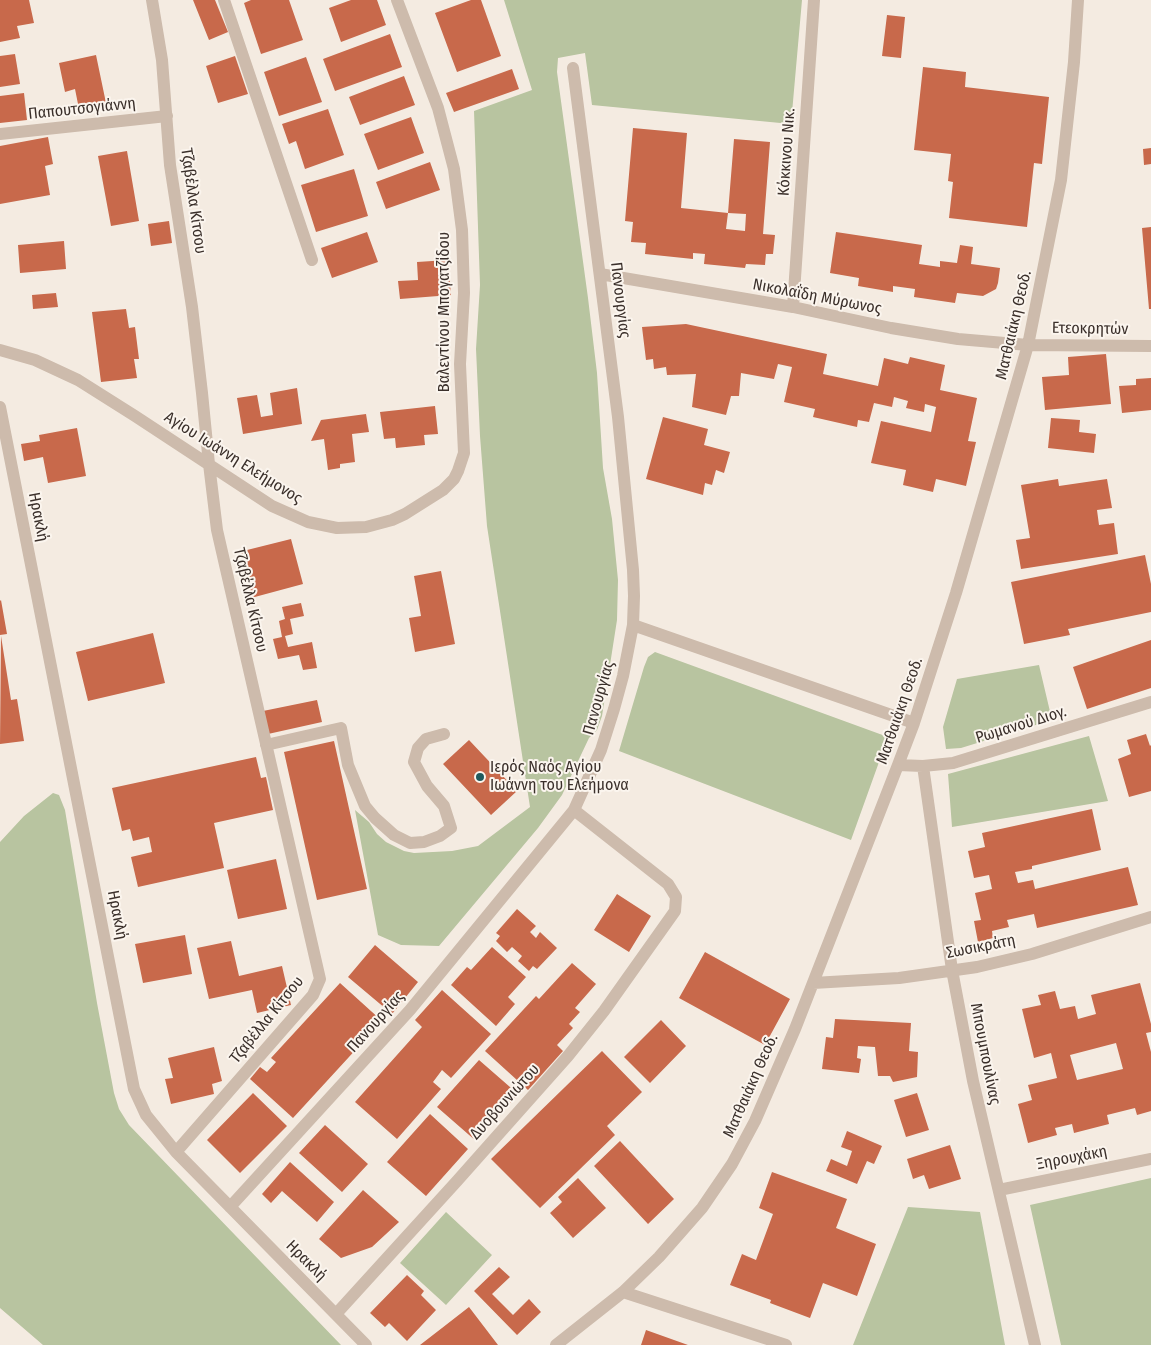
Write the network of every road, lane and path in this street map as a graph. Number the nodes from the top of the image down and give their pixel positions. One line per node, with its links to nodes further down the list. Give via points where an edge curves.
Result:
1 (152, 0): 7 (street, Τζαβέλλα Κίτσου)
2 (224, 0): 9 (street)
3 (397, 0): 16 (street, Βαλεντίνου Μπογατζίδου, via 438,108 454,169 463,260 460,364)
4 (814, 0): 11 (street, Κόκκινου Νικ.)
5 (1078, 0): 12 (street, Ματθαιάκη Θεοδ., via 1061,180)
6 (573, 68): 10 (street, Πανουργίας)
7 (167, 116): 8 (street, Παπουτσογιάννη); 17 (street, Τζαβέλλα Κίτσου, via 170,165 192,307)
8 (0, 134)
9 (312, 260)
10 (600, 274): 11 (street, Νικολαΐδη Μύρωνος); 18 (street, Πανουργίας, via 630,537)
11 (793, 307): 12 (street, Νικολαΐδη Μύρωνος, via 935,336)
12 (1028, 345): 13 (street, Ετεοκρητών); 20 (street, Ματθαιάκη Θεοδ., via 965,566)
13 (1151, 346)
14 (0, 350): 17 (street, Αγίου Ιωάννη Ελεήμονος, via 35,360 78,380)
15 (0, 406): 29 (street, Ηρακλή, via 134,1089 146,1115)
16 (464, 453): 17 (street, Αγίου Ιωάννη Ελεήμονος, via 454,479 432,499 392,520 352,528 320,525 294,516 272,506)
17 (208, 464): 22 (street, Τζαβέλλα Κίτσου, via 218,530)
18 (633, 625): 20 (street); 25 (street, Πανουργίας, via 609,726)
19 (1151, 702): 24 (street, Ρωμανού Διογ., via 978,756)
20 (914, 723): 23 (street, Ματθαιάκη Θεοδ.)
21 (444, 734): 22 (street, via 426,739 418,748 414,762 427,786 444,806 451,828 424,842 410,843 394,834 366,806 348,765 341,728)
22 (266, 745): 29 (street, Τζαβέλλα Κίτσου, via 320,979 313,995)
23 (898, 765): 24 (street, Ρωμανού Διογ.); 28 (street, Ματθαιάκη Θεοδ.)
24 (923, 766): 27 (street, Μπουμπουλίνας)
25 (574, 810): 32 (street, Πανουργίας, via 410,1010); 34 (street, Δυοβουνιώτου, via 668,884 676,897 675,911 568,1056)
26 (1151, 917): 27 (street, Σωσικράτη, via 1032,954)
27 (952, 970): 28 (street, Σωσικράτη, via 899,978); 31 (street, Μπουμπουλίνας, via 977,1100)
28 (813, 983): 33 (street, Ματθαιάκη Θεοδ., via 756,1120 720,1184 659,1257)
29 (176, 1152): 32 (street, Ηρακλή)
30 (1151, 1159): 31 (street, Ξηρουχάκη)
31 (999, 1190): 38 (street, Μπουμπουλίνας)
32 (230, 1207): 34 (street, Ηρακλή)
33 (622, 1292): 36 (street, Ματθαιάκη Θεοδ.); 37 (street)
34 (336, 1314): 35 (street, Ηρακλή)
35 (366, 1345)
36 (556, 1345)
37 (786, 1345)
38 (1035, 1345)

